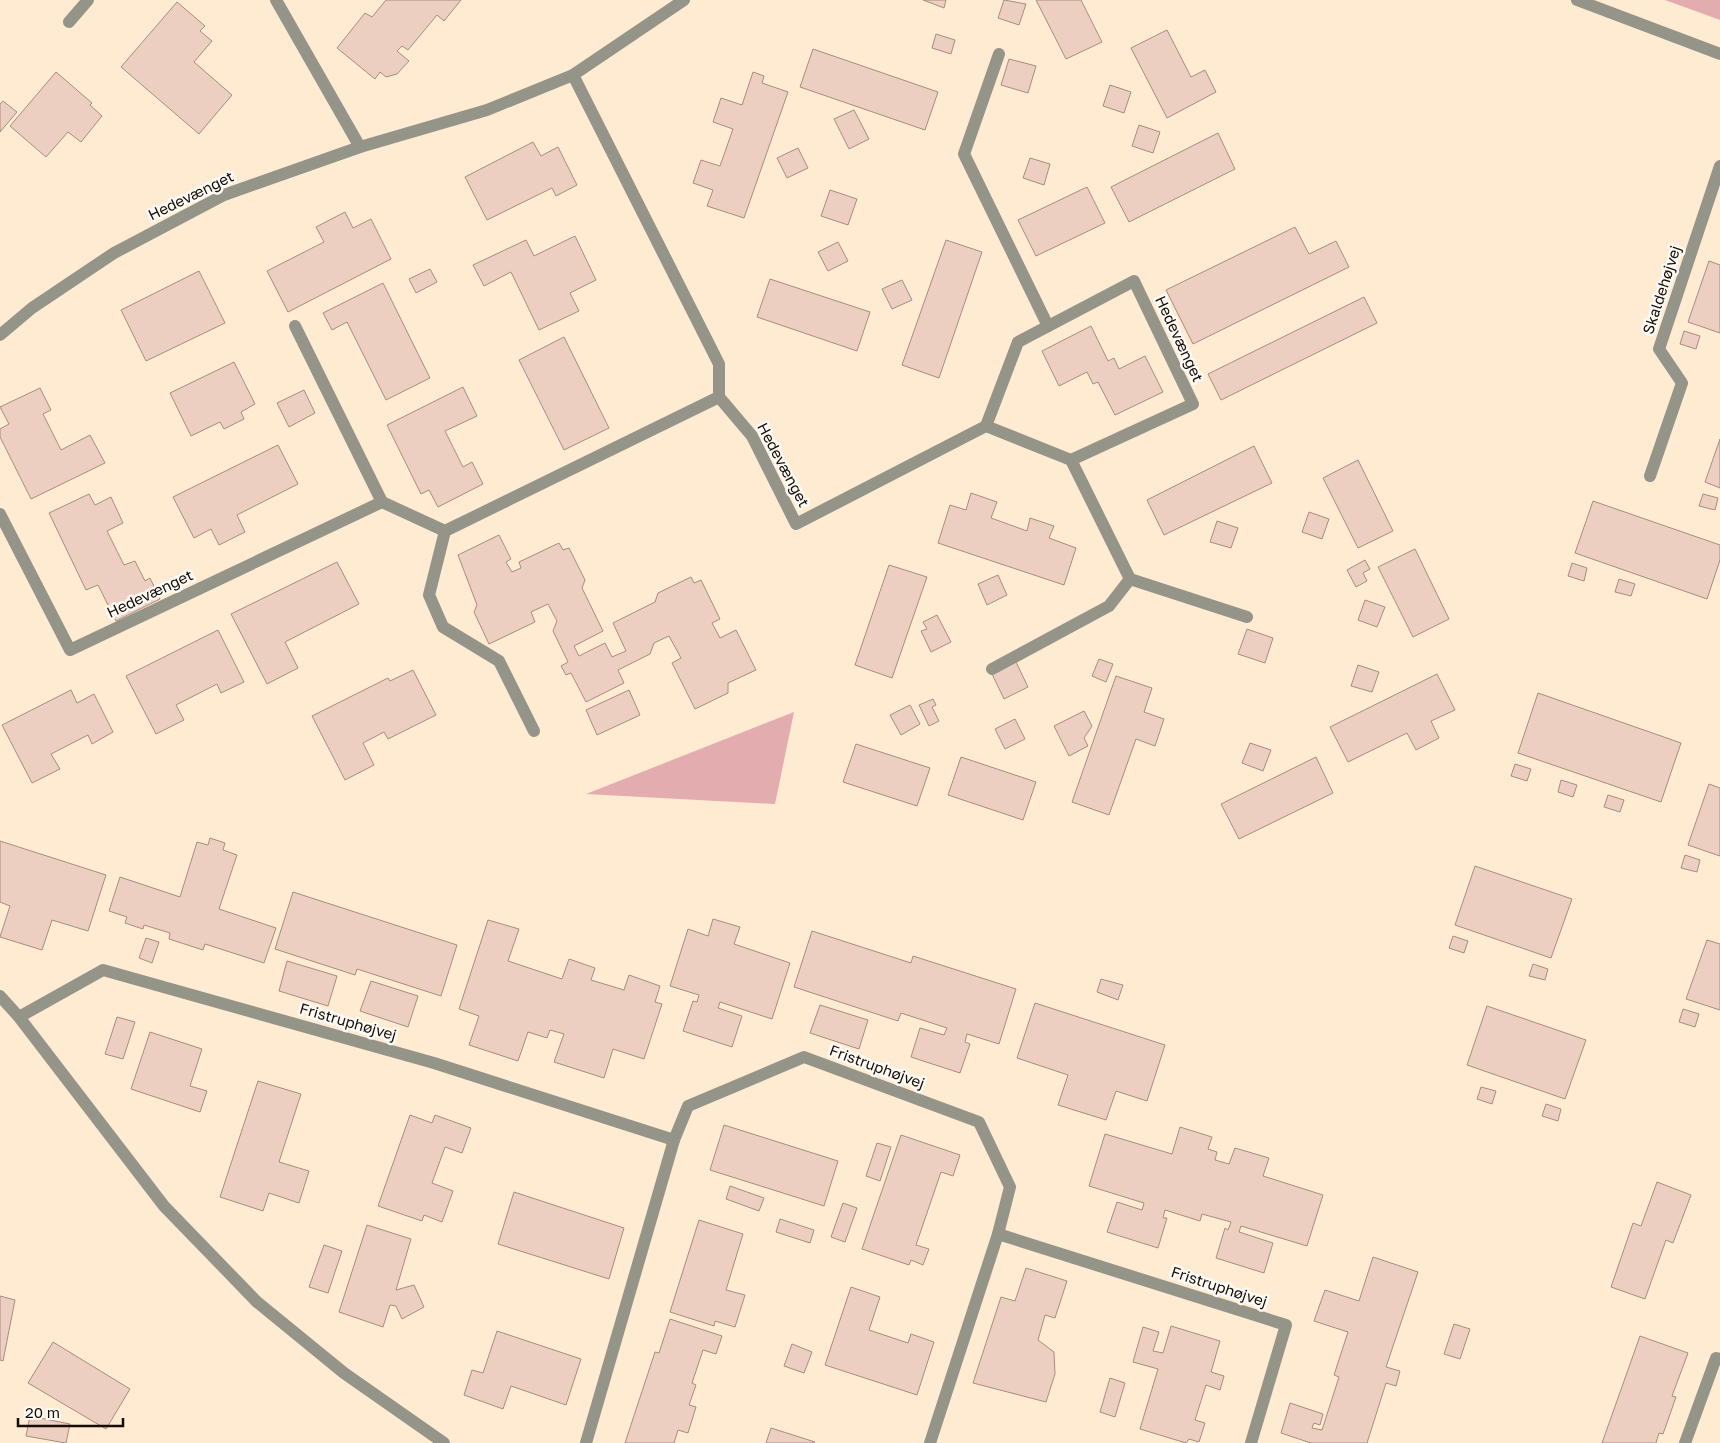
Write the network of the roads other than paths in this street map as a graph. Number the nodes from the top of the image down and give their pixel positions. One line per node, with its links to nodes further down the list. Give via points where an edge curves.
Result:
1 (88, 0): 5 (street)
2 (276, 0): 9 (street)
3 (684, 0): 8 (street, Hedevænget)
4 (1577, 0): 7 (street)
5 (69, 22)
6 (999, 54): 12 (street, via 964,154)
7 (1720, 54)
8 (573, 75): 9 (street, Hedevænget, via 487,110); 14 (street, via 719,364)
9 (360, 147): 13 (street, Hedevænget, via 224,194 114,253 32,308)
10 (1720, 166): 17 (street, Skaldehøjvej, via 1660,348 1682,383)
11 (295, 326): 18 (street)
12 (1048, 326): 15 (street, Hedevænget, via 1018,342); 16 (street, Hedevænget, via 1134,281 1193,404)
13 (0, 335)
14 (719, 397): 15 (street, Hedevænget, via 752,436 796,524); 20 (street)
15 (986, 426): 16 (street)
16 (1071, 460): 21 (street)
17 (1650, 476)
18 (382, 502): 19 (street, Hedevænget, via 70,650); 20 (street)
19 (0, 514)
20 (445, 531): 24 (street, via 429,595 443,628 499,661)
21 (1130, 579): 22 (street); 23 (street, via 1108,606)
22 (1247, 617)
23 (992, 669)
24 (534, 732)
25 (0, 996): 26 (street)
26 (19, 1017): 27 (street, Fristruphøjvej, via 103,970 434,1063); 30 (street, via 164,1206 257,1302 344,1373)
27 (674, 1140): 28 (street, Fristruphøjvej, via 688,1106 804,1057 979,1122 1010,1187); 31 (street, Fristruphøjvej)
28 (998, 1234): 32 (street, Fristruphøjvej); 33 (street, Fristruphøjvej, via 1286,1325)
29 (1720, 1359): 34 (street, via 1716,1358)
30 (444, 1443)
31 (586, 1443)
32 (930, 1443)
33 (1251, 1443)
34 (1685, 1443)

